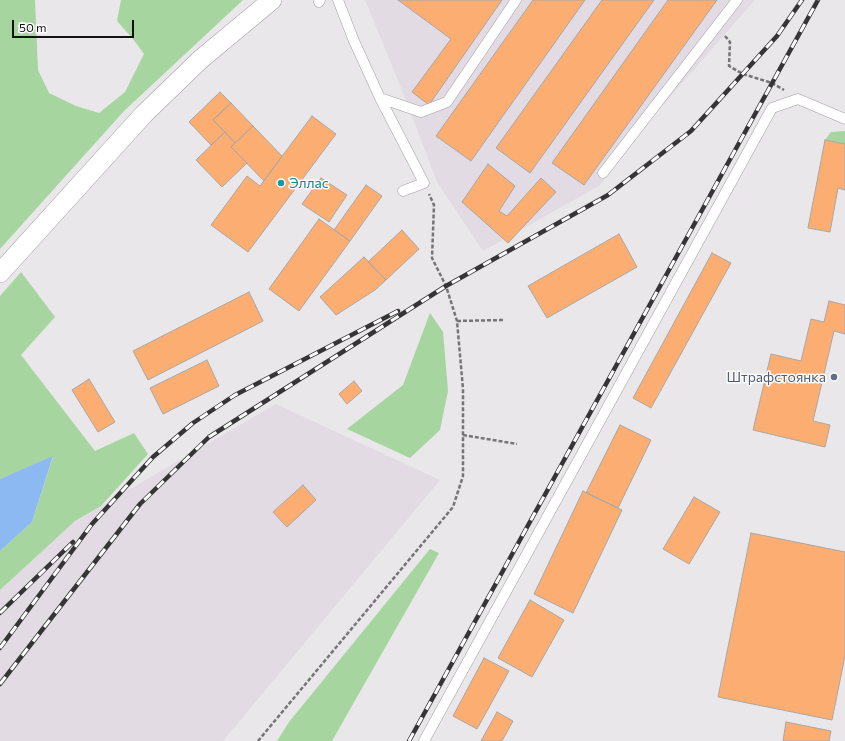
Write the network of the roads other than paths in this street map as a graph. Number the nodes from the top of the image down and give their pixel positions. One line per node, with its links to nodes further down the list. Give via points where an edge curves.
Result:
1 (272, 0): 9 (street, via 201,59 144,114)
2 (338, 0): 5 (lane)
3 (516, 0): 5 (lane, via 447,102 421,112)
4 (736, 0): 7 (lane)
5 (380, 98): 8 (lane, via 424,183)
6 (845, 119): 10 (lane, via 798,100 772,108)
7 (603, 173)
8 (403, 190)
9 (0, 273)
10 (424, 741)

